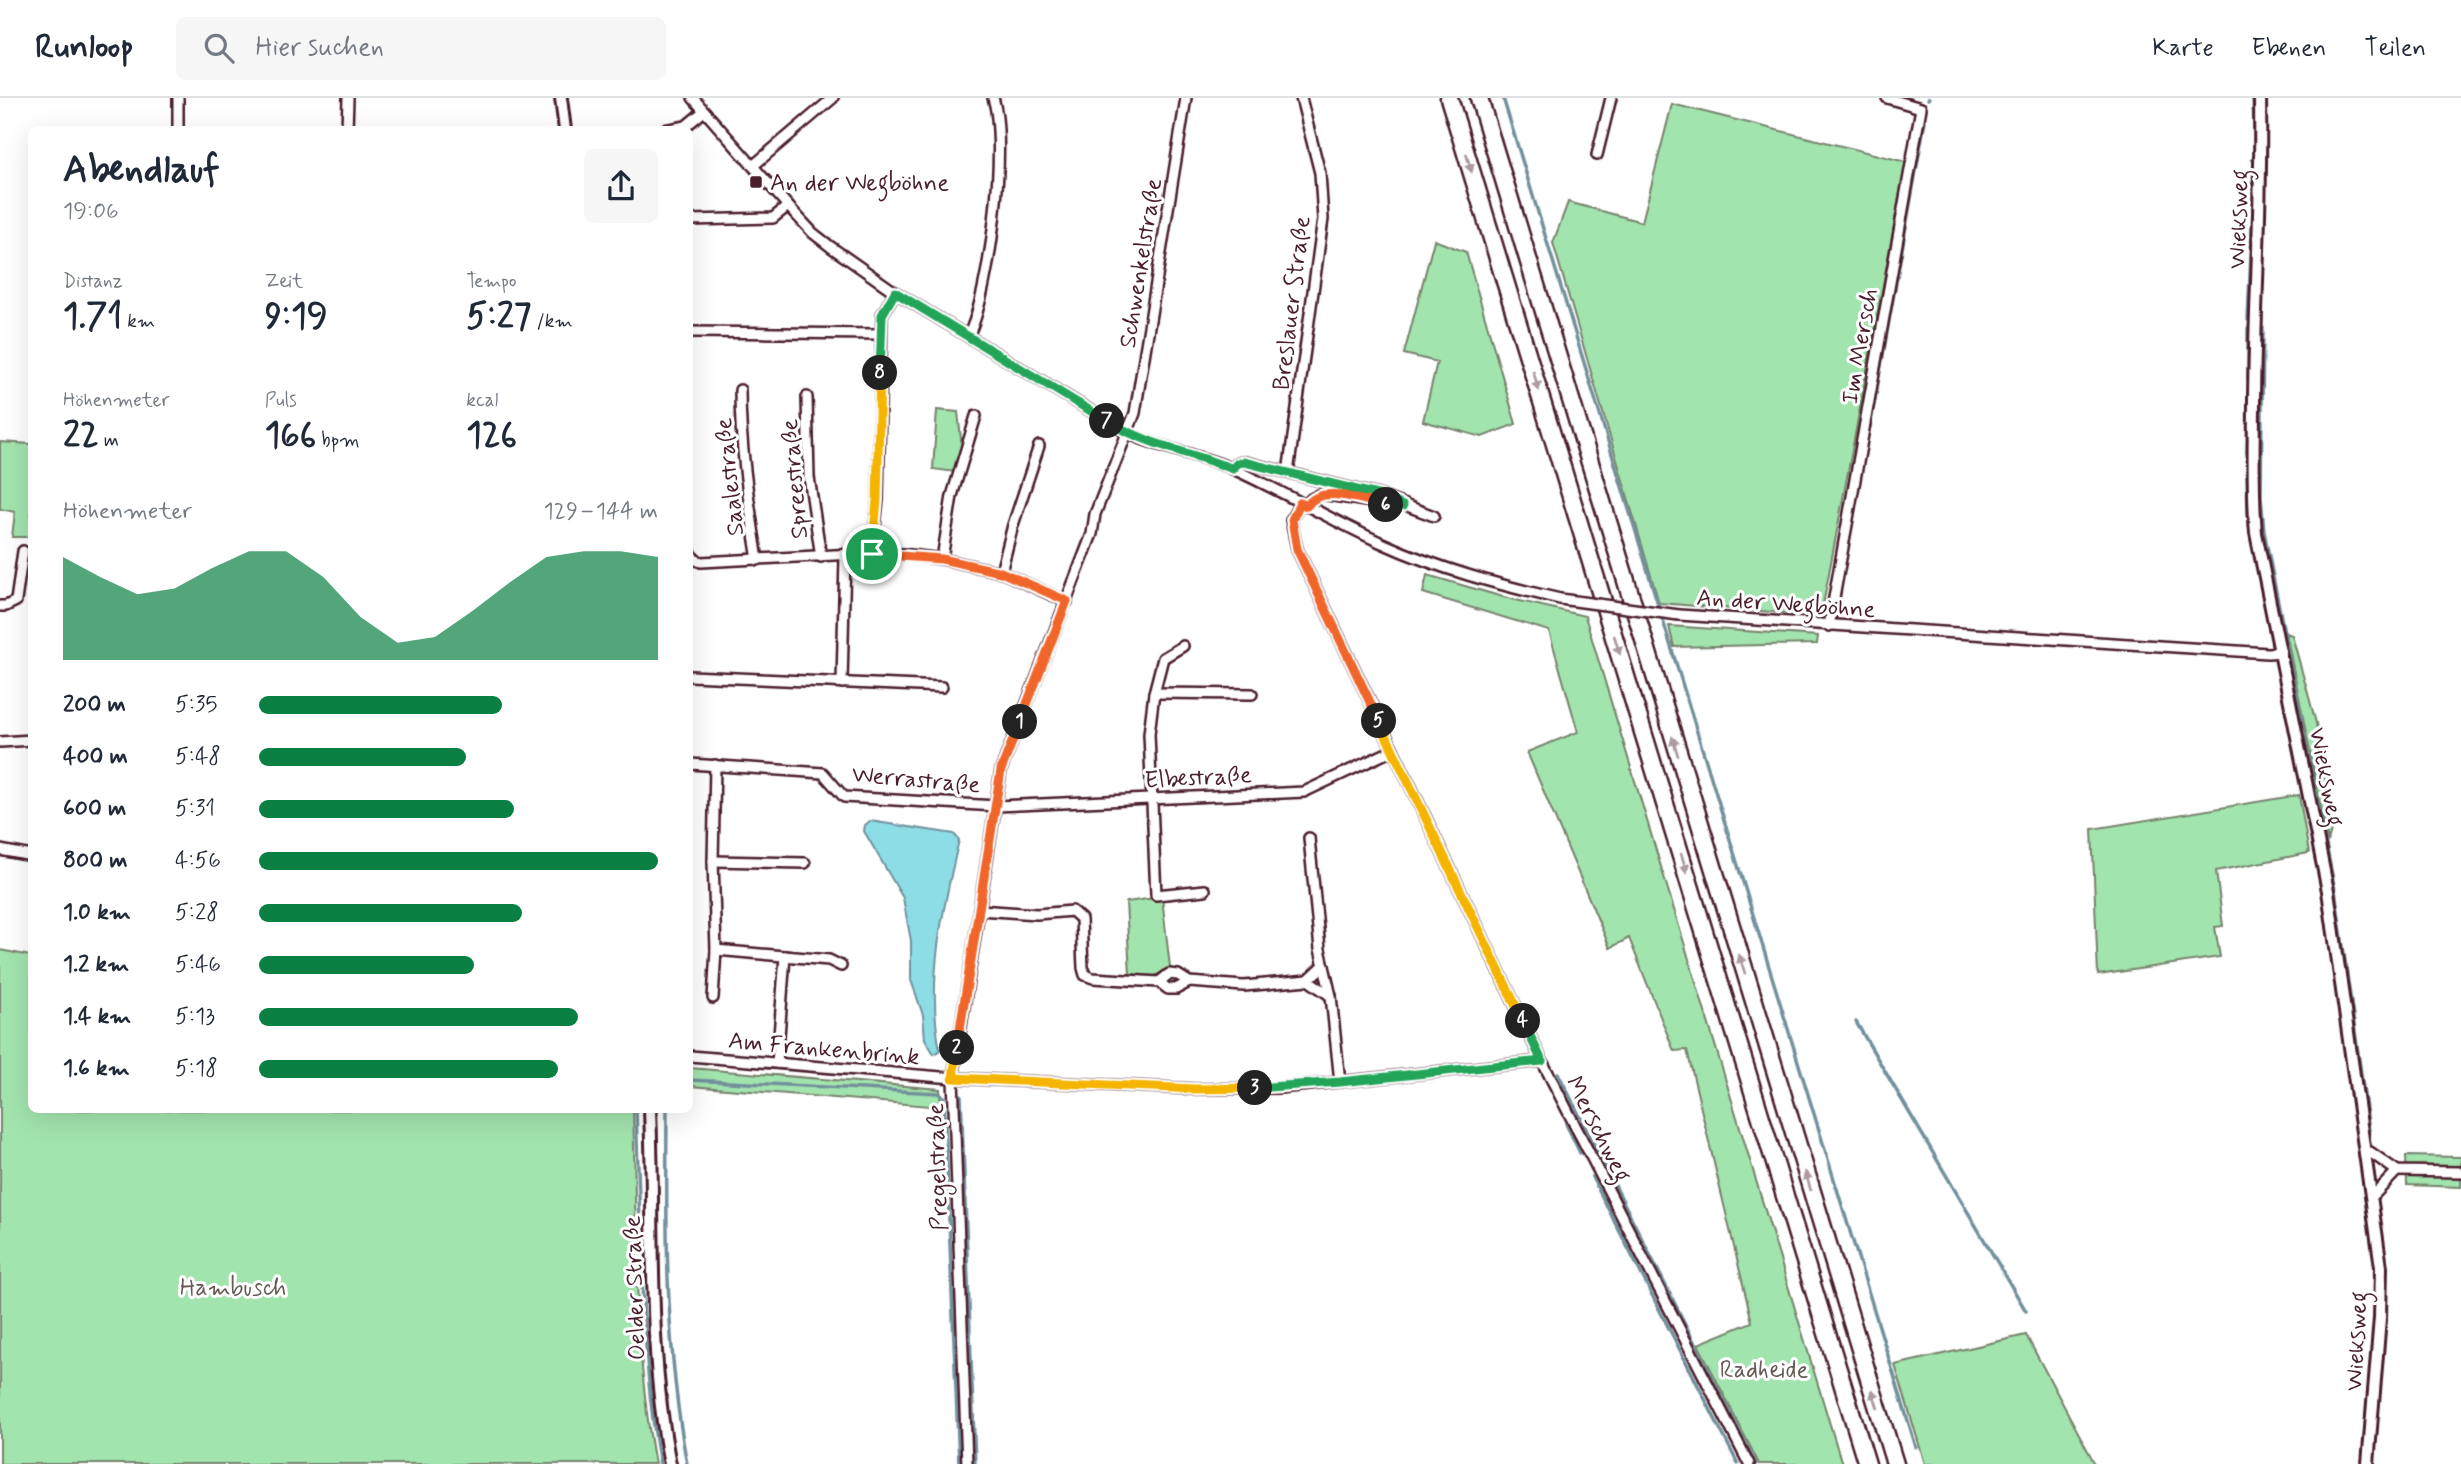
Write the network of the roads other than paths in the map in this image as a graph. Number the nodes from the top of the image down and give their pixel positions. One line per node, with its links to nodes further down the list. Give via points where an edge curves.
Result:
1 (178, 98): 15 (street)
2 (348, 98): 16 (street)
3 (561, 98): 17 (street)
4 (693, 98): 14 (street, An der Wegböhne)
5 (832, 98): 20 (street)
6 (993, 98): 26 (street, via 998,117 997,188 986,274)
7 (1186, 98): 30 (street, Schwenkelstraße, via 1135,413)
8 (1301, 98): 33 (street, Breslauer Straße, via 1320,173 1324,219)
9 (1449, 98): 89 (highway, one-way to 89)
10 (1479, 98): 90 (highway, one-way to 10)
11 (1611, 98): 19 (street)
12 (1887, 98): 47 (street, Im Mersch, via 1921,108)
13 (2260, 98): 49 (street, Wieksweg, via 2253,497)
14 (704, 111): 18 (street); 20 (street, An der Wegböhne)
15 (178, 126)
16 (348, 126)
17 (564, 126)
18 (686, 126)
19 (1597, 155)
20 (754, 165): 21 (street, An der Wegböhne)
21 (788, 206): 22 (street, via 773,218); 23 (street, An der Wegböhne, via 813,233)
22 (693, 220)
23 (895, 292): 25 (street, via 882,315); 26 (street, An der Wegböhne)
24 (693, 332): 25 (street)
25 (880, 334): 38 (street)
26 (968, 336): 30 (street, An der Wegböhne)
27 (740, 390): 43 (street, Saalestraße, via 743,468)
28 (807, 397): 41 (street, Spreestraße, via 809,477)
29 (976, 416): 42 (street, via 952,496)
30 (1127, 433): 32 (street, An der Wegböhne); 45 (street, Pregelstraße, via 1094,514 1092,534)
31 (1039, 446): 44 (street)
32 (1233, 469): 33 (street, An der Wegböhne, via 1244,462); 34 (street, An der Wegböhne)
33 (1288, 473): 35 (street, An der Wegböhne, via 1378,495)
34 (1303, 505): 35 (street, An der Wegböhne, via 1321,494); 47 (street, An der Wegböhne, bridge, via 1449,570 1560,599 1679,615); 57 (street, Merschweg, via 1292,520 1297,549)
35 (1403, 506): 36 (street, An der Wegböhne)
36 (1434, 516)
37 (23, 551): 46 (street, via 16,601)
38 (872, 554): 39 (street); 42 (street)
39 (845, 556): 41 (street); 51 (street)
40 (693, 557): 43 (street, via 701,562)
41 (821, 557): 43 (street)
42 (942, 559): 44 (street)
43 (758, 560)
44 (1001, 572): 45 (street)
45 (1067, 601): 61 (street, Pregelstraße, via 1001,770)
46 (0, 606)
47 (1829, 626): 49 (street, An der Wegböhne)
48 (1183, 646): 53 (street, via 1163,658)
49 (2281, 652): 82 (street, Wieksweg, via 2328,891)
50 (693, 676): 51 (street)
51 (842, 683): 52 (street)
52 (942, 687)
53 (1154, 694): 54 (street); 60 (street, via 1149,734)
54 (1252, 694)
55 (28, 740): 56 (street)
56 (0, 742)
57 (1393, 750): 60 (street, Elbestraße, via 1304,792); 77 (street, Merschweg)
58 (693, 764): 59 (street, Werrastraße)
59 (715, 765): 61 (street, Werrastraße, via 824,773 844,797); 65 (street)
60 (1151, 799): 61 (street, Elbestraße); 67 (street, via 1156,895)
61 (996, 806): 68 (street, Pregelstraße)
62 (1309, 838): 71 (street)
63 (0, 850): 64 (street)
64 (28, 855)
65 (713, 861): 66 (street); 69 (street)
66 (805, 863)
67 (1205, 890)
68 (979, 910): 73 (street, via 1072,911 1081,919 1085,975 1093,978 1159,982 1169,974 1189,982 1244,986); 79 (street, Pregelstraße)
69 (716, 950): 70 (street); 75 (street)
70 (785, 956): 72 (street, via 829,960); 78 (street)
71 (1324, 965): 73 (street); 74 (street)
72 (841, 966)
73 (1308, 979): 74 (street)
74 (1331, 996): 80 (street)
75 (712, 998)
76 (693, 1056): 78 (street, Am Frankenbrink)
77 (1542, 1061): 80 (street, Am Frankenbrink); 88 (street, Merschweg)
78 (777, 1063): 79 (street, Am Frankenbrink)
79 (953, 1078): 80 (street, Am Frankenbrink, via 1195,1089); 87 (street, Pregelstraße)
80 (1340, 1082)
81 (650, 1113): 86 (street, Oelder Straße, via 655,1352)
82 (2365, 1152): 83 (street); 85 (street, Wieksweg)
83 (2397, 1171): 84 (street); 85 (street)
84 (2461, 1172)
85 (2371, 1194): 91 (street, Wieksweg, via 2381,1267)
86 (670, 1464)
87 (967, 1464)
88 (1749, 1464)
89 (1867, 1464)
90 (1895, 1464)
91 (2368, 1464)

